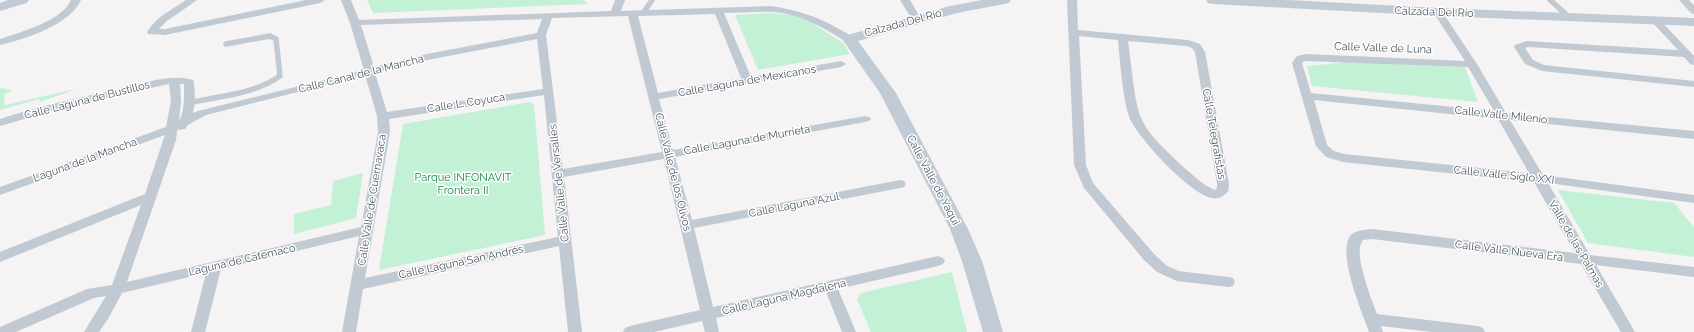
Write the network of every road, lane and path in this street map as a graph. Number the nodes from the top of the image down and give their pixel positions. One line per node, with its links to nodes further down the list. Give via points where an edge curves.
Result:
1 (22, 0): 15 (street)
2 (76, 0): 31 (street, via 68,12 54,21)
3 (192, 0): 4 (street, via 159,22 152,32 165,32)
4 (320, 0)
5 (346, 0): 26 (street, Calle Valle de Cuernavaca)
6 (620, 0): 20 (street)
7 (652, 0): 18 (lane)
8 (904, 0): 23 (street)
9 (1004, 0): 23 (street, Calzada Del Río)
10 (1072, 0): 27 (street)
11 (1212, 0): 14 (street, Calzada Del Río)
12 (1550, 0): 22 (lane)
13 (1684, 0): 17 (street)
14 (1279, 2): 19 (street, Calzada Del Río)
15 (0, 7)
16 (718, 10): 18 (street); 30 (street, via 765,8 790,11 814,19); 39 (street)
17 (1694, 11)
18 (638, 12): 20 (street); 43 (street, Calle Valle de los Olivos)
19 (1438, 12): 22 (street, Calzada Del Río); 36 (street, Valle de las Palmas)
20 (615, 13): 21 (street)
21 (548, 15): 26 (street); 28 (street)
22 (1569, 17): 24 (street, Calzada Del Río)
23 (916, 19): 30 (street, Calzada Del Río)
24 (1656, 20): 25 (street, Calzada Del Río); 33 (street)
25 (1694, 22)
26 (355, 23): 37 (street, Calle Valle de Cuernavaca)
27 (1073, 33): 29 (street, Calle Telegrafistas); 68 (street, via 1080,165 1088,185 1162,269 1177,276)
28 (541, 35): 37 (street, Calle Canal de la Mancha, via 462,49); 41 (street, Calle Valle de Versalles)
29 (1123, 38): 29 (street, Calle Telegrafistas, via 1188,44 1196,46 1200,52 1223,184 1223,190 1219,194 1205,191 1195,184 1141,130 1133,112)
30 (849, 39): 82 (street, Calle Valle de Yaqui, via 888,93 959,229 972,262)
31 (0, 42)
32 (226, 44): 44 (lane, via 270,36 276,39 280,76 253,88)
33 (1686, 54): 34 (street); 40 (street, via 1527,44 1519,46 1529,62 1542,68)
34 (1694, 62)
35 (841, 64): 39 (street, Calle Laguna de Mexicanos)
36 (1472, 64): 42 (street, Calle Valle de Luna, via 1301,58 1296,63); 45 (street, Valle de las Palmas)
37 (370, 72): 46 (street, Calle Valle de Cuernavaca); 49 (street, Calle Canal de la Mancha, via 202,113)
38 (174, 81): 44 (street, via 189,82); 48 (street, Calle Laguna de Bustillos, via 48,107); 50 (street, Calle Canal de la Mancha, via 176,101)
39 (747, 81): 43 (street, Calle Laguna de Mexicanos)
40 (1694, 84)
41 (549, 91): 46 (street, Calle L. Coyuca); 53 (street, Calle Valle de Versalles)
42 (1308, 96): 45 (street, Calle Valle Milenio); 54 (street, Calle Valle Siglo XXI, via 1320,142 1330,154 1343,158)
43 (654, 97): 52 (street, Calle Valle de los Olivos)
44 (189, 100): 49 (street, Calle Canal de la Mancha)
45 (1501, 115): 51 (street, Calle Valle Milenio); 54 (street, Valle de las Palmas)
46 (383, 116): 61 (street, Calle Valle de Cuernavaca, via 382,147)
47 (865, 119): 52 (street, Calle Laguna de Murrieta)
48 (0, 123)
49 (184, 123): 50 (street, Calle Canal de la Mancha)
50 (170, 135): 56 (street, Laguna de la Mancha); 57 (street, Calle Canal de la Mancha)
51 (1694, 135)
52 (669, 154): 53 (street, Calle Laguna de Murrieta); 60 (street, Calle Valle de los Olivos)
53 (558, 174): 62 (street, Calle Valle de Versalles)
54 (1538, 178): 58 (street, Calle Valle Siglo XXI); 64 (street, Valle de las Palmas)
55 (900, 184): 60 (street, Calle Laguna Azul)
56 (0, 191)
57 (149, 197): 63 (street); 71 (street, Calle Canal de la Mancha)
58 (1690, 198): 59 (street)
59 (1694, 208)
60 (687, 226): 72 (street, Calle Valle de los Olivos)
61 (367, 230): 66 (street, Laguna de Catemaco); 69 (street, Calle Valle de Cuernavaca)
62 (565, 240): 69 (street, Calle Laguna San Andrés); 78 (street, Calle Valle de Versalles)
63 (0, 257)
64 (1585, 260): 67 (street, Calle Valle Nueva Era); 73 (street, Calle Valle Nueva Era, via 1362,234 1357,237 1353,246 1357,275); 84 (street, Valle de las Palmas)
65 (938, 261): 70 (street, Calle Laguna Magdalena)
66 (215, 266): 71 (street, Laguna de Catemaco); 76 (street)
67 (1694, 272)
68 (1228, 282)
69 (358, 285): 77 (street, Calle Valle de Cuernavaca)
70 (830, 286): 72 (street, Calle Laguna Magdalena); 81 (street)
71 (117, 289): 74 (street, Laguna de Catemaco, via 92,293); 75 (street, Calle Canal de la Mancha)
72 (707, 314): 79 (street, Calle Laguna Magdalena); 80 (street, Calle Valle de los Olivos)
73 (1374, 325): 83 (street)
74 (2, 332)
75 (91, 332)
76 (198, 332)
77 (349, 332)
78 (575, 332)
79 (630, 332)
80 (712, 332)
81 (849, 332)
82 (993, 332)
83 (1478, 332)
84 (1628, 332)

